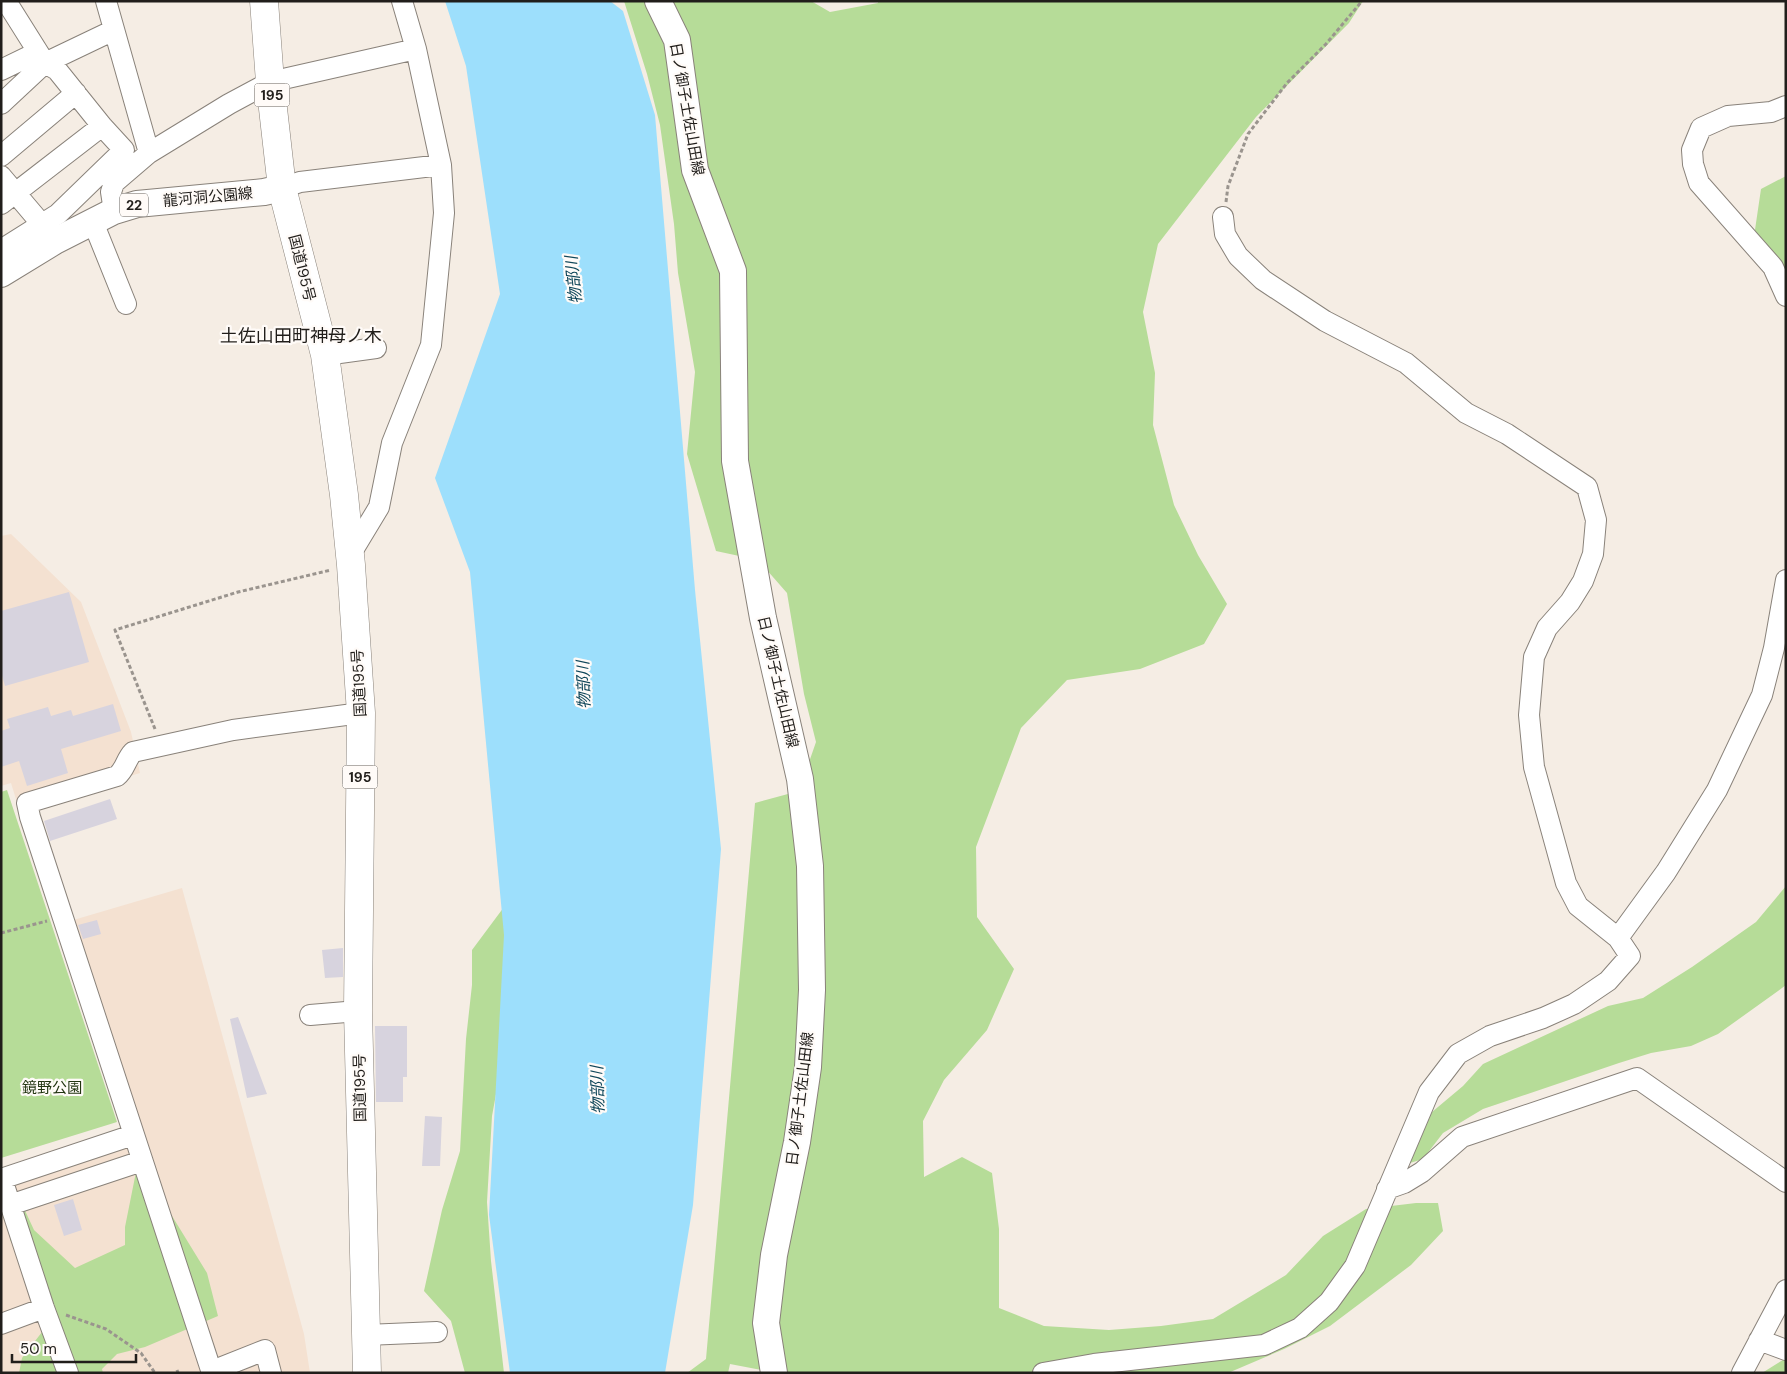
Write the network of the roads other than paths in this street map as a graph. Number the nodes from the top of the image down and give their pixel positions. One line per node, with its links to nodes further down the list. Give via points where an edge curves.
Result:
1 (6, 1): 6 (street)
2 (106, 1): 7 (street)
3 (264, 1): 11 (highway, 国道195号 / 195)
4 (402, 1): 8 (street)
5 (658, 1): 55 (main road, 日ノ御子土佐山田線, via 677,40 695,170 733,271 735,461 763,618 800,779 810,866 812,990 808,1067 797,1142 774,1255 766,1323)
6 (10, 24): 9 (street)
7 (114, 30): 9 (street); 16 (street)
8 (416, 49): 11 (street); 18 (street)
9 (42, 57): 10 (street); 12 (street); 13 (street)
10 (1, 70)
11 (270, 82): 16 (street); 20 (highway, 国道195号 / 195)
12 (76, 93): 15 (street); 17 (street)
13 (1, 104)
14 (1786, 106): 27 (street, via 1771,112 1728,116 1701,128 1692,150 1692,164 1699,183 1773,267)
15 (102, 126): 21 (street); 24 (street, via 124,150 58,214)
16 (148, 153): 22 (street, via 114,183)
17 (1, 156)
18 (441, 165): 20 (street, via 300,182); 31 (street, via 444,213 431,345 392,443 379,507)
19 (1, 176): 21 (street)
20 (282, 188): 22 (main road, 龍河洞公園線 / 22, via 137,204); 30 (highway, 国道195号 / 195)
21 (8, 199): 24 (street)
22 (104, 216): 24 (main road, 龍河洞公園線 / 22); 28 (street)
23 (1223, 217): 34 (street, via 1225,234 1238,256 1264,280 1324,321 1406,362 1466,412 1507,434 1586,487 1596,520 1593,554 1583,581 1547,628 1534,657 1529,715 1534,767 1566,883 1578,906)
24 (49, 233): 25 (street); 26 (main road, 龍河洞公園線 / 22)
25 (1, 250)
26 (1, 274)
27 (1786, 296)
28 (126, 304)
29 (376, 348): 30 (street)
30 (325, 356): 31 (highway, 国道195号 / 195)
31 (350, 560): 33 (highway, 国道195号 / 195)
32 (1786, 580): 34 (street, via 1762,695 1717,790 1666,872)
33 (361, 713): 35 (highway, 国道195号 / 195); 37 (street, via 233,730 133,752 117,776 28,803)
34 (1618, 938): 41 (street, via 1630,956 1608,981 1574,1004 1490,1036 1458,1054 1428,1092)
35 (358, 1011): 36 (street); 47 (highway, 国道195号 / 195)
36 (310, 1014)
37 (133, 1136): 38 (street); 39 (street)
38 (142, 1161): 42 (street); 51 (street)
39 (2, 1179): 42 (street)
40 (1786, 1182): 41 (street, via 1637,1078 1462,1136 1422,1172)
41 (1387, 1189): 56 (street, via 1355,1266 1329,1302 1300,1328 1264,1345)
42 (10, 1205): 44 (street)
43 (1786, 1290): 48 (street)
44 (44, 1308): 45 (street); 52 (street)
45 (1, 1324)
46 (437, 1332): 47 (street)
47 (366, 1335): 54 (highway, 国道195号 / 195)
48 (1759, 1340): 49 (street); 57 (street)
49 (1786, 1350)
50 (245, 1366): 51 (street); 53 (street, via 265,1350)
51 (212, 1372)
52 (68, 1373)
53 (271, 1373)
54 (367, 1373)
55 (774, 1373)
56 (1042, 1373)
57 (1742, 1373)

